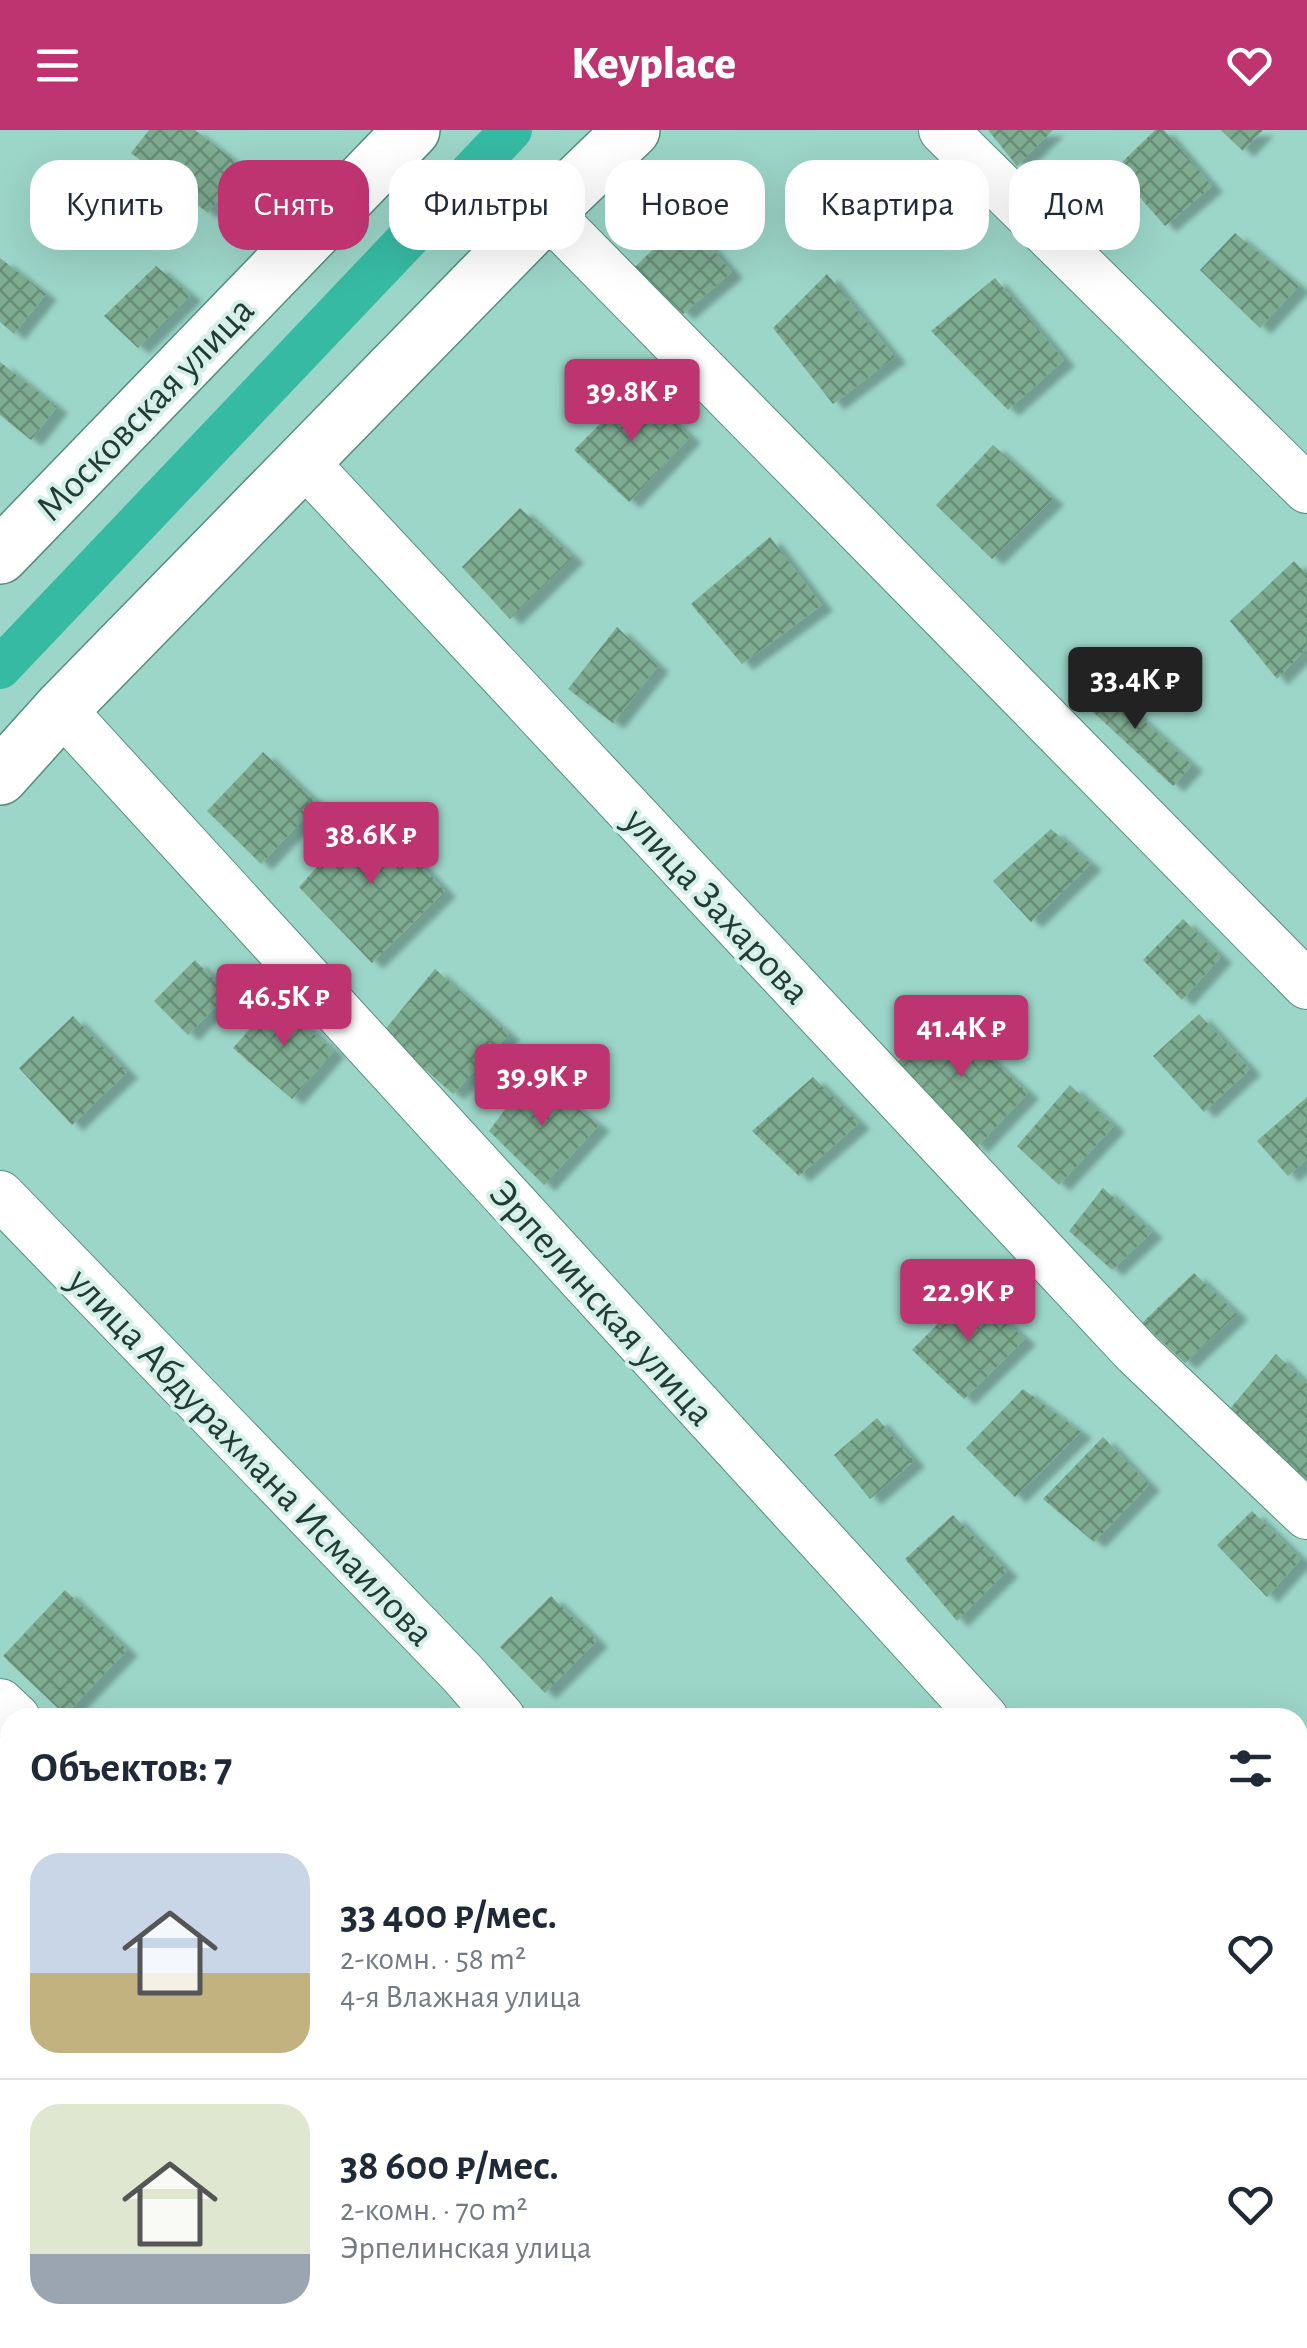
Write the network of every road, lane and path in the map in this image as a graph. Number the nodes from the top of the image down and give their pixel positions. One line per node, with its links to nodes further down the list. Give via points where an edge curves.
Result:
1 (632, 130): 4 (main road)
2 (943, 130): 8 (street)
3 (409, 131): 9 (main road, Московская улица)
4 (585, 175)
5 (510, 250): 7 (main road)
6 (584, 250): 12 (street)
7 (303, 461): 10 (main road); 14 (street, улица Захарова, via 1136,1353)
8 (1307, 489)
9 (0, 556)
10 (61, 710): 11 (main road); 16 (street, Эрпелинская улица)
11 (0, 777)
12 (1307, 985)
13 (0, 1196): 15 (street, улица Абдурахмана Исмаилова)
14 (1307, 1515)
15 (492, 1708)
16 (975, 1708)

